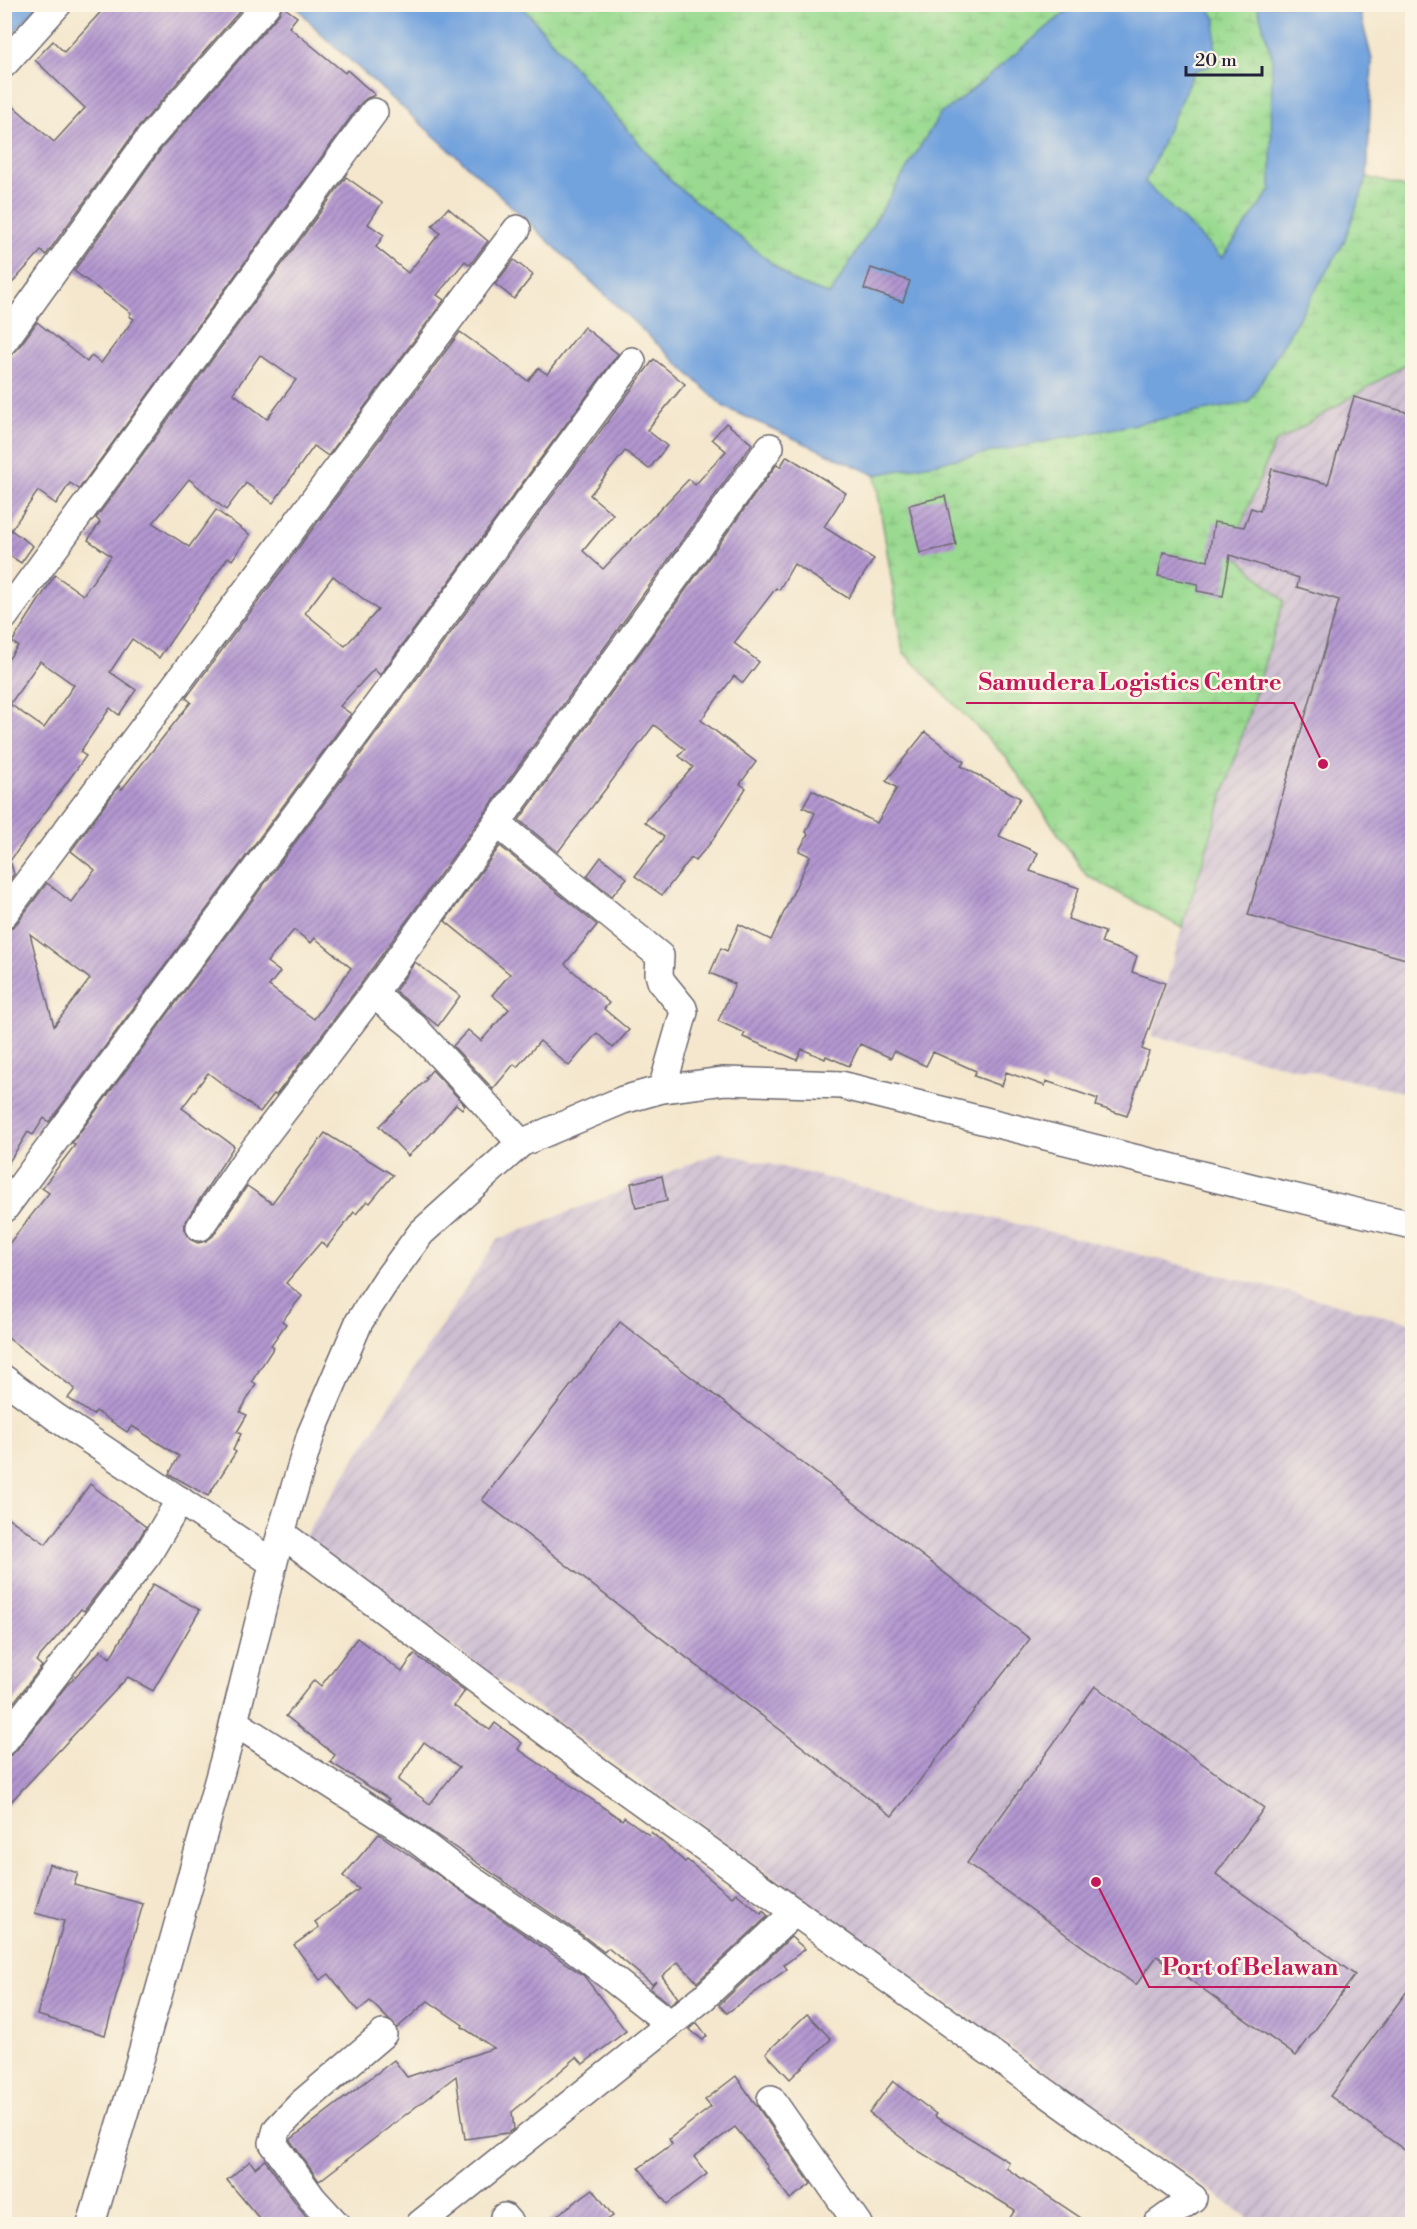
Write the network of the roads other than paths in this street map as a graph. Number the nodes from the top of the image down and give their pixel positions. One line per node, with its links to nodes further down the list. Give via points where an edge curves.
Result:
1 (58, 4): 3 (street)
2 (267, 4): 6 (street, via 149,138)
3 (4, 64)
4 (374, 112): 9 (street)
5 (517, 229): 11 (street)
6 (4, 340)
7 (632, 361): 15 (street)
8 (770, 447): 10 (street)
9 (4, 617)
10 (497, 823): 12 (street); 13 (street, via 660,956 661,981 684,1012)
11 (4, 914)
12 (373, 994): 14 (street, via 413,1026); 17 (street, via 243,1164)
13 (662, 1089): 14 (street, via 623,1100); 16 (street, via 724,1081 841,1086)
14 (521, 1143): 20 (street, via 421,1233 359,1322 311,1434)
15 (4, 1209)
16 (1413, 1225)
17 (200, 1227)
18 (4, 1379): 19 (street)
19 (180, 1500): 21 (street); 23 (street, via 148,1554)
20 (281, 1533): 21 (street); 24 (street, via 594,1768)
21 (273, 1563): 22 (street)
22 (234, 1722): 25 (street, via 412,1836 572,1947); 28 (street)
23 (4, 1741)
24 (795, 1912): 25 (street); 32 (street, via 1193,2198)
25 (670, 2024): 30 (street)
26 (383, 2034): 29 (street, via 302,2103 277,2128 273,2138 279,2152)
27 (771, 2099): 31 (street)
28 (92, 2224)
29 (336, 2224)
30 (420, 2224)
31 (858, 2224)
32 (1157, 2224)

